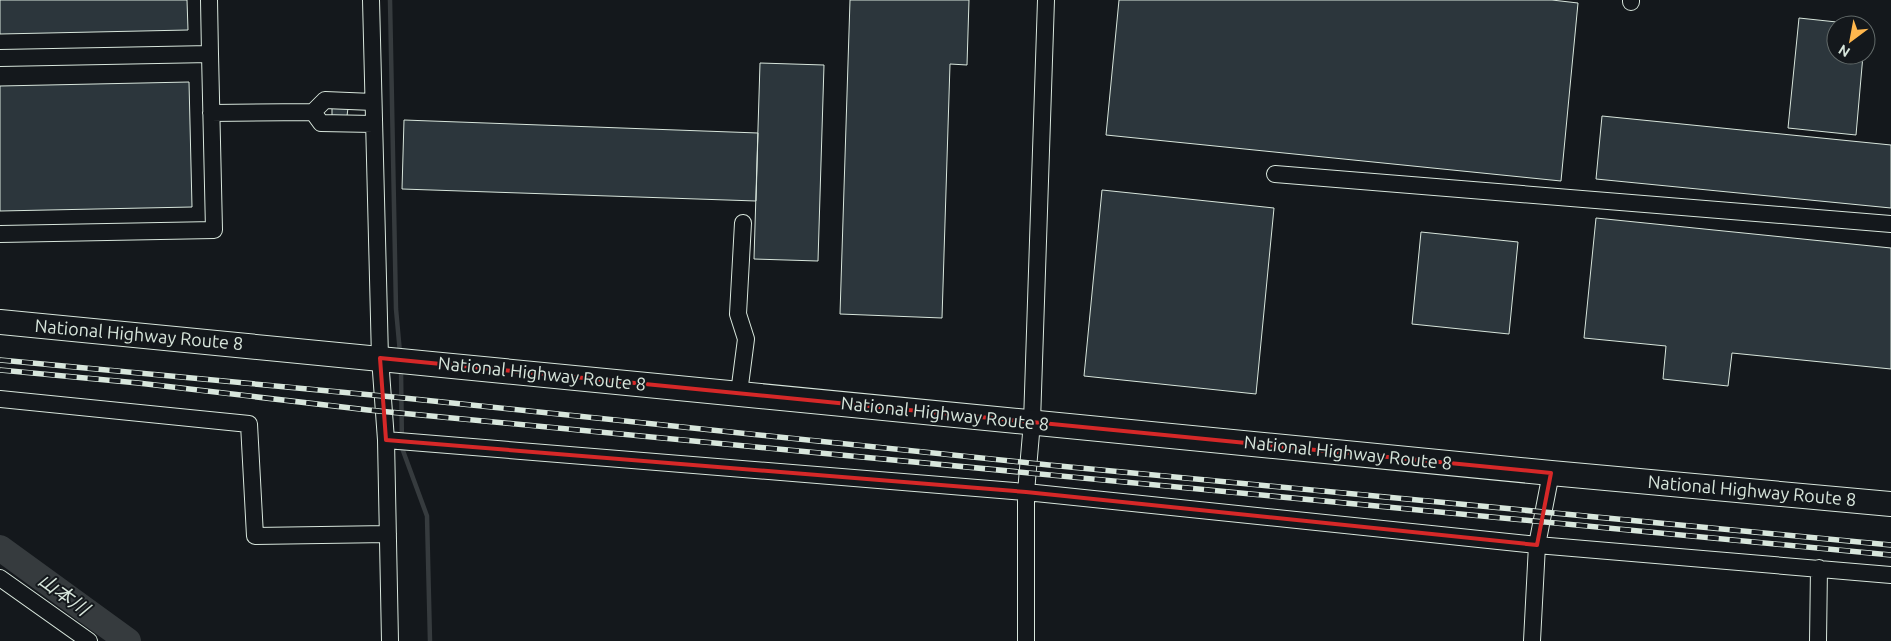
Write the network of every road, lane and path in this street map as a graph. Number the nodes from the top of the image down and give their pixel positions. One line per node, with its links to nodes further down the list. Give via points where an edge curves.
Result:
1 (209, 0): 4 (street)
2 (371, 0): 6 (street)
3 (1046, 0): 18 (street)
4 (210, 54): 5 (street); 8 (street)
5 (0, 58)
6 (373, 102): 7 (street, via 325,100); 9 (street)
7 (313, 112): 8 (street); 9 (street, via 320,123)
8 (211, 113): 13 (street, via 214,230)
9 (373, 124): 15 (street)
10 (1275, 174): 12 (street)
11 (743, 223): 16 (street, via 738,314 746,339)
12 (1891, 224)
13 (0, 234)
14 (0, 322): 15 (highway, National Highway Route 8)
15 (380, 358): 16 (highway, National Highway Route 8); 19 (street)
16 (739, 393): 18 (highway, National Highway Route 8)
17 (0, 399): 23 (street, via 249,424 255,536)
18 (1032, 422): 20 (highway, National Highway Route 8); 21 (street)
19 (386, 440): 21 (street); 23 (street)
20 (1551, 473): 22 (highway, National Highway Route 8); 24 (street)
21 (1026, 492): 24 (street); 30 (street)
22 (1891, 504)
23 (388, 534): 29 (street)
24 (1537, 545): 25 (street); 31 (street)
25 (1819, 568): 26 (street); 32 (street)
26 (1891, 575)
27 (0, 578): 28 (street)
28 (89, 641)
29 (390, 641)
30 (1026, 641)
31 (1532, 641)
32 (1818, 641)

